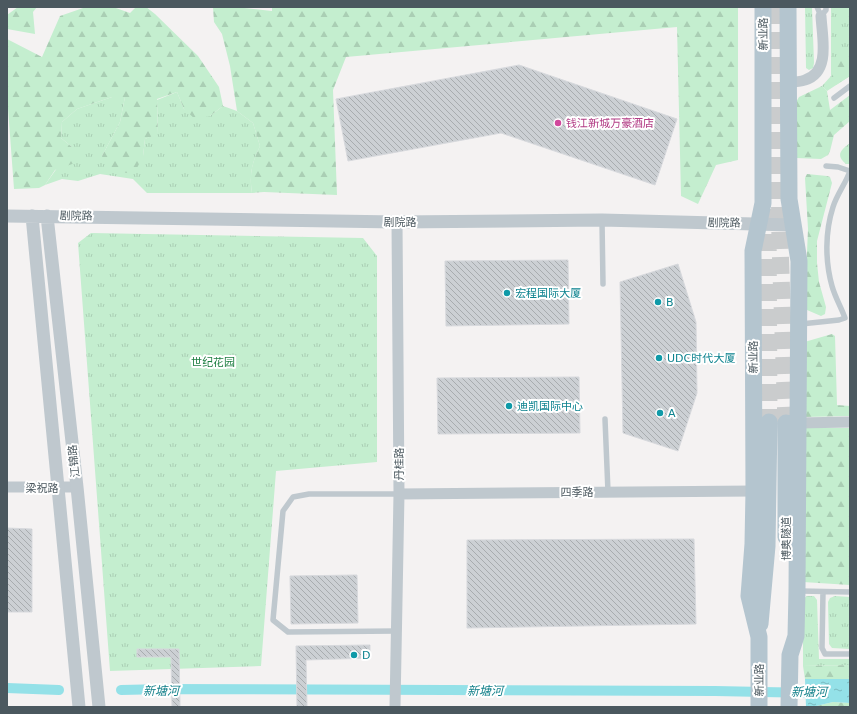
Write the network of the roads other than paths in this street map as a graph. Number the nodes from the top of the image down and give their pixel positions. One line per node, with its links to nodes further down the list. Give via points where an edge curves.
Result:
1 (763, 7): 13 (main road, 新业路, via 763,203)
2 (788, 7): 4 (main road)
3 (821, 10): 4 (street, via 823,61 820,69 815,75 804,80)
4 (789, 82): 14 (main road, via 789,199)
5 (850, 86): 6 (lane)
6 (834, 98)
7 (826, 166): 16 (lane, via 850,171 833,206 827,244 832,287 845,318)
8 (7, 216): 9 (street, 剧院路)
9 (32, 216): 10 (street, 剧院路); 23 (street, 江锦路)
10 (47, 216): 12 (street, 剧院路); 21 (street, 江锦路)
11 (602, 220): 12 (street, 剧院路); 13 (street, 剧院路); 15 (lane)
12 (397, 222): 26 (street, 丹桂路)
13 (758, 224): 14 (street, 剧院路); 24 (main road, 新业路, via 753,251)
14 (793, 225): 16 (main road, via 799,261)
15 (603, 284)
16 (799, 324): 20 (main road)
17 (605, 419): 25 (lane)
18 (769, 422): 31 (main road, 博奥隧道, via 767,546)
19 (850, 422): 20 (street)
20 (792, 423): 27 (main road); 33 (main road, 博奥隧道, via 786,623)
21 (77, 487): 23 (street, 梁祝路); 35 (street, 江锦路)
22 (7, 488): 23 (street, 梁祝路)
23 (58, 488): 34 (street, 江锦路)
24 (754, 491): 25 (street, 四季路); 31 (main road, 新业路, via 749,596)
25 (608, 492): 26 (street, 四季路)
26 (399, 494): 30 (street, 丹桂路); 30 (lane, via 310,494 293,497 283,510 273,620 288,632)
27 (797, 591): 28 (lane); 33 (main road, via 796,636)
28 (823, 592): 29 (lane); 32 (lane, via 822,648 825,654)
29 (850, 592)
30 (397, 632): 36 (street, 丹桂路)
31 (759, 637): 37 (main road, 新业路)
32 (850, 654)
33 (790, 655): 38 (main road)
34 (79, 707)
35 (99, 707)
36 (395, 707)
37 (759, 707)
38 (789, 707)

